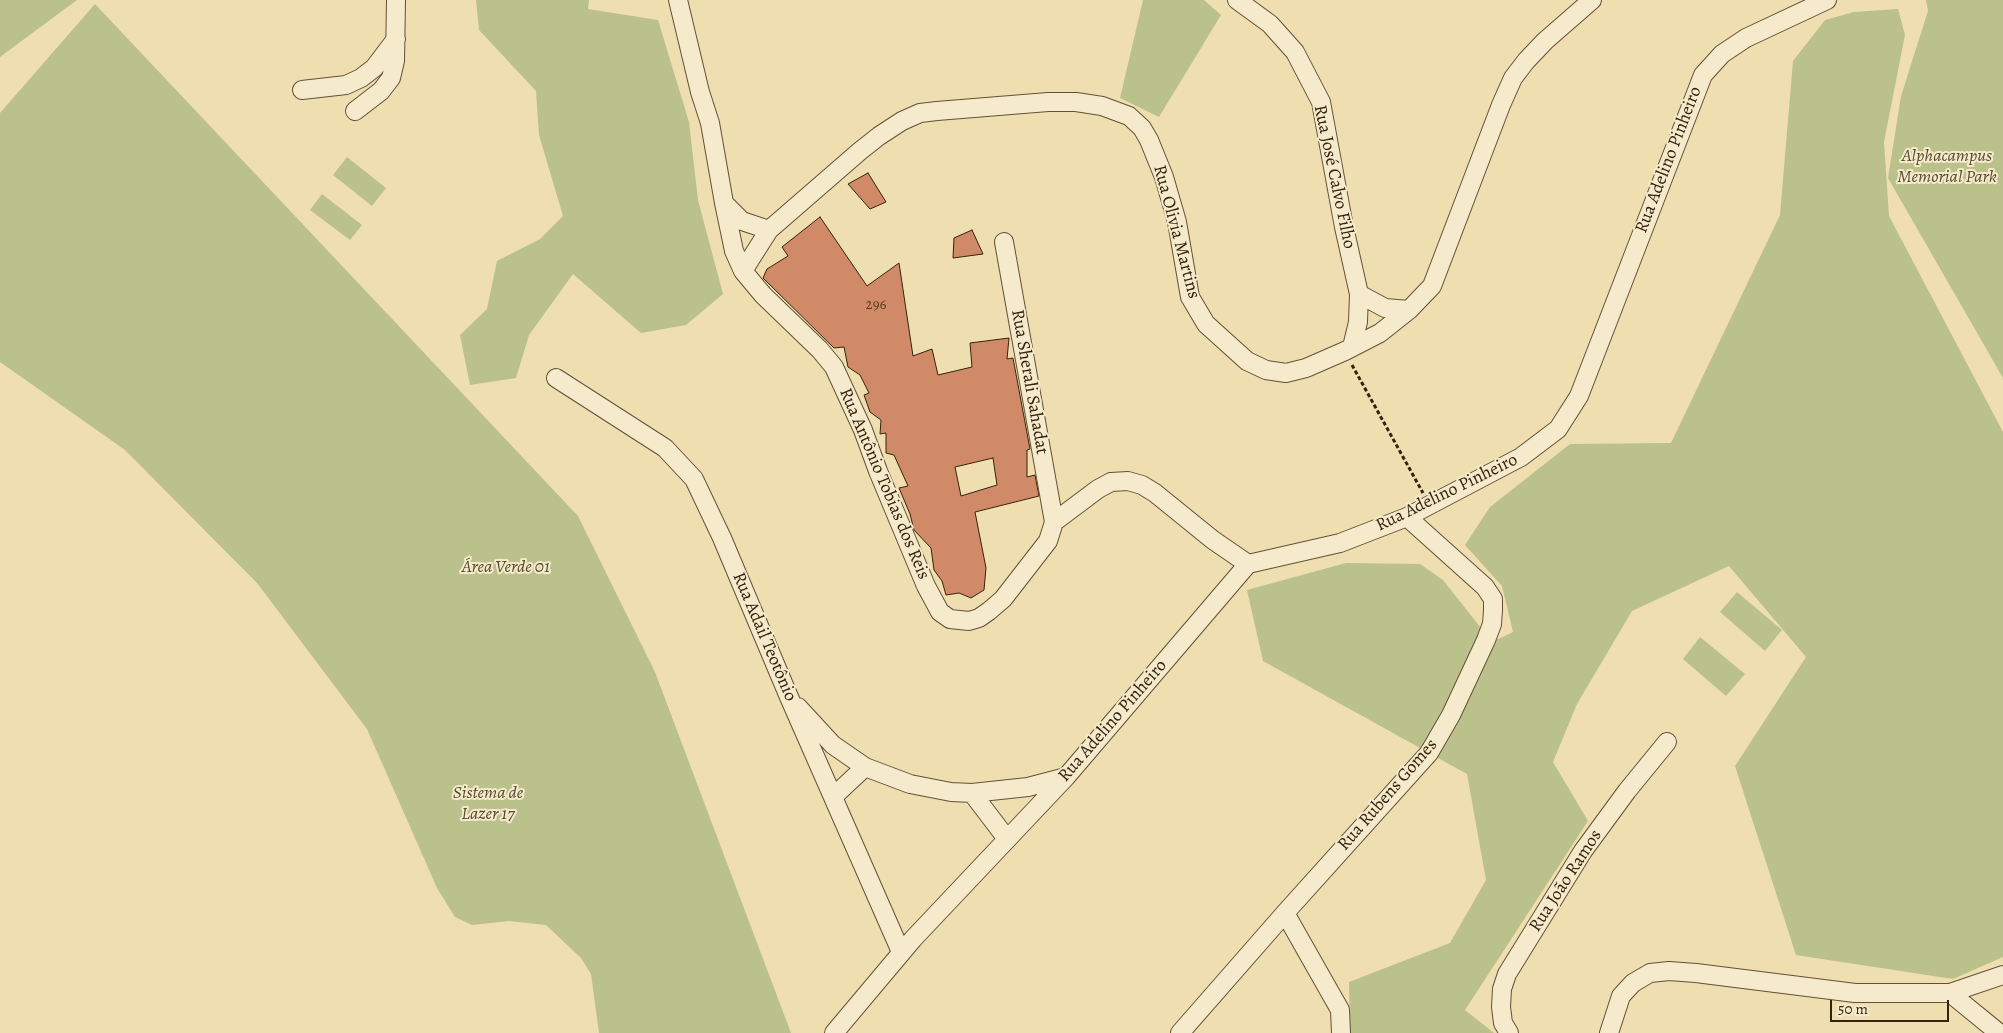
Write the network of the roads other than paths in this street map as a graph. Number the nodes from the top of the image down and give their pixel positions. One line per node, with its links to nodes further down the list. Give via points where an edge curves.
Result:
1 (396, 0): 6 (street)
2 (678, 0): 9 (street, Rua Antônio Tobias dos Reis, via 710,123)
3 (1237, 0): 13 (street, Rua José Calvo Filho, via 1270,24 1295,52 1320,102)
4 (1592, 0): 14 (street, Rua Olivia Martins, via 1545,41 1513,78 1432,286)
5 (1827, 0): 17 (street, Rua Adelino Pinheiro, via 1746,38 1722,54 1703,75 1579,396 1558,429 1521,457)
6 (396, 39): 7 (street, via 374,68 361,78 346,85); 8 (street, via 391,78 381,91)
7 (302, 90)
8 (355, 111)
9 (724, 203): 10 (street, via 742,221); 12 (street, Rua Antônio Tobias dos Reis, via 734,251)
10 (769, 230): 12 (street, Rua Olivia Martins); 15 (street, Rua Olivia Martins, via 879,136 920,113 1048,102 1102,106 1129,116 1149,140 1177,222 1190,296 1206,324 1247,360 1266,370 1286,373 1306,368)
11 (1004, 242): 18 (street, Rua Sherali Sahadat)
12 (743, 272): 18 (street, Rua Antônio Tobias dos Reis, via 820,350 844,384 881,480 940,612 950,619 969,621 990,611 1048,541)
13 (1360, 294): 14 (street, via 1385,308); 15 (street, Rua José Calvo Filho, via 1358,322)
14 (1409, 310): 15 (street, Rua Olivia Martins, via 1380,333)
15 (1349, 349)
16 (556, 378): 20 (street, Rua Adail Teotônio, via 665,448 694,479)
17 (1407, 516): 19 (street, Rua Adelino Pinheiro, via 1340,543); 27 (street, Rua Rubens Gomes, via 1486,587 1492,599 1492,624 1451,715 1429,752)
18 (1054, 522): 19 (street, via 1098,488 1111,482 1128,481 1155,493)
19 (1248, 564): 23 (street, Rua Adelino Pinheiro)
20 (789, 697): 22 (street, via 833,745); 25 (street, Rua Adail Teotônio)
21 (1667, 742): 34 (street, Rua João Ramos, via 1583,851 1507,974 1501,1007 1503,1023)
22 (865, 767): 24 (street, via 910,784); 25 (street)
23 (1066, 777): 24 (street, via 1028,787); 26 (street, Rua Adelino Pinheiro)
24 (972, 793): 26 (street)
25 (833, 797): 28 (street, Rua Adail Teotônio)
26 (1007, 839): 28 (street, Rua Adelino Pinheiro)
27 (1285, 913): 32 (street, Rua Rubens Gomes); 33 (street, via 1340,1010)
28 (901, 952): 31 (street, Rua Adelino Pinheiro)
29 (2003, 975): 30 (street)
30 (1950, 993): 35 (street, via 1855,994 1669,971 1650,973 1633,983 1621,996); 36 (street)
31 (834, 1033)
32 (1180, 1033)
33 (1341, 1033)
34 (1509, 1033)
35 (1609, 1033)
36 (1999, 1033)

